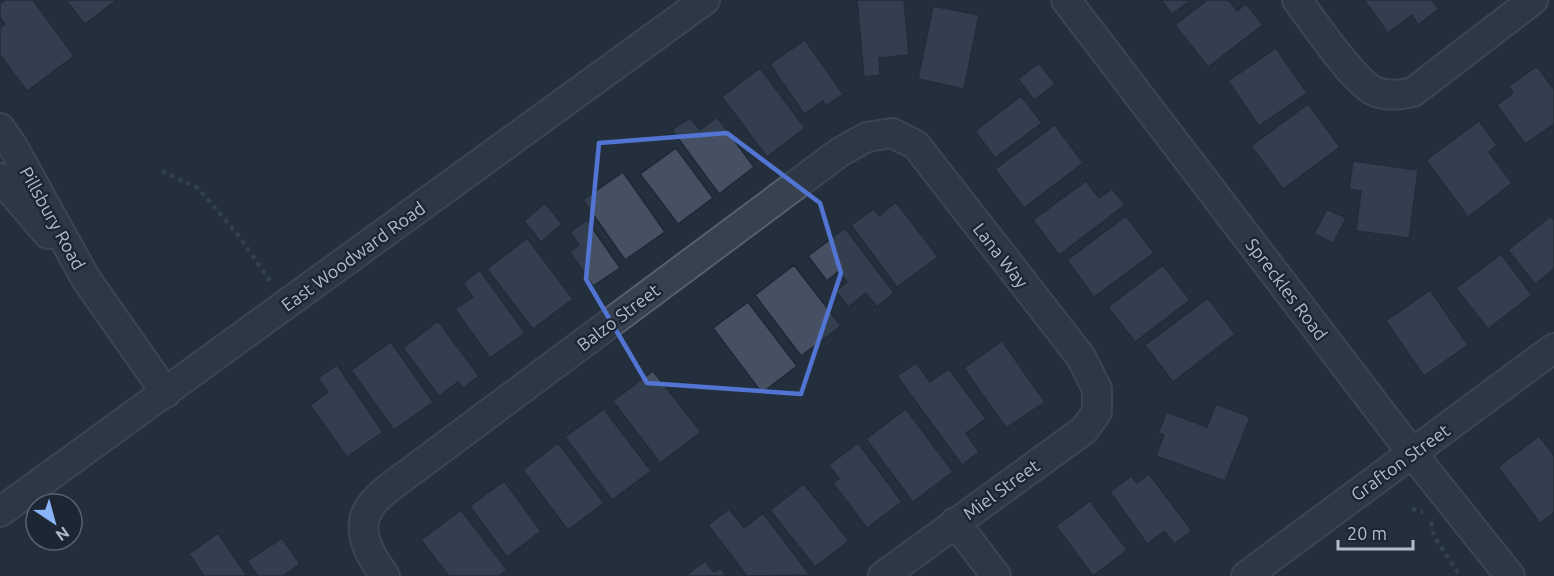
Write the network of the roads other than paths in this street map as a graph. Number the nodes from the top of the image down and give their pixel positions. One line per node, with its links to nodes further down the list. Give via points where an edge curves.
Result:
1 (705, 0): 11 (street, East Woodward Road)
2 (1066, 0): 12 (street, Spreckles Road)
3 (1297, 0): 4 (street, via 1349,69 1375,91 1398,96 1413,92)
4 (1533, 0)
5 (0, 128): 8 (street, Pillsbury Road)
6 (892, 133): 10 (street, Lana Way, via 916,146 1082,357); 15 (street, Balzo Street, via 867,138 840,152 387,490 369,508 364,525 372,558)
7 (0, 178): 8 (street, Pillsbury Road)
8 (86, 279): 11 (street, Pillsbury Road)
9 (1554, 348): 12 (street, Grafton Street)
10 (1097, 389): 14 (street, Miel Street, via 1097,412 1084,430)
11 (166, 393): 13 (street, East Woodward Road)
12 (1413, 453): 18 (street, Grafton Street); 19 (street, Spreckles Road)
13 (0, 512)
14 (955, 522): 16 (street, Miel Street); 17 (street)
15 (385, 576)
16 (883, 576)
17 (996, 576)
18 (1246, 576)
19 (1510, 576)

